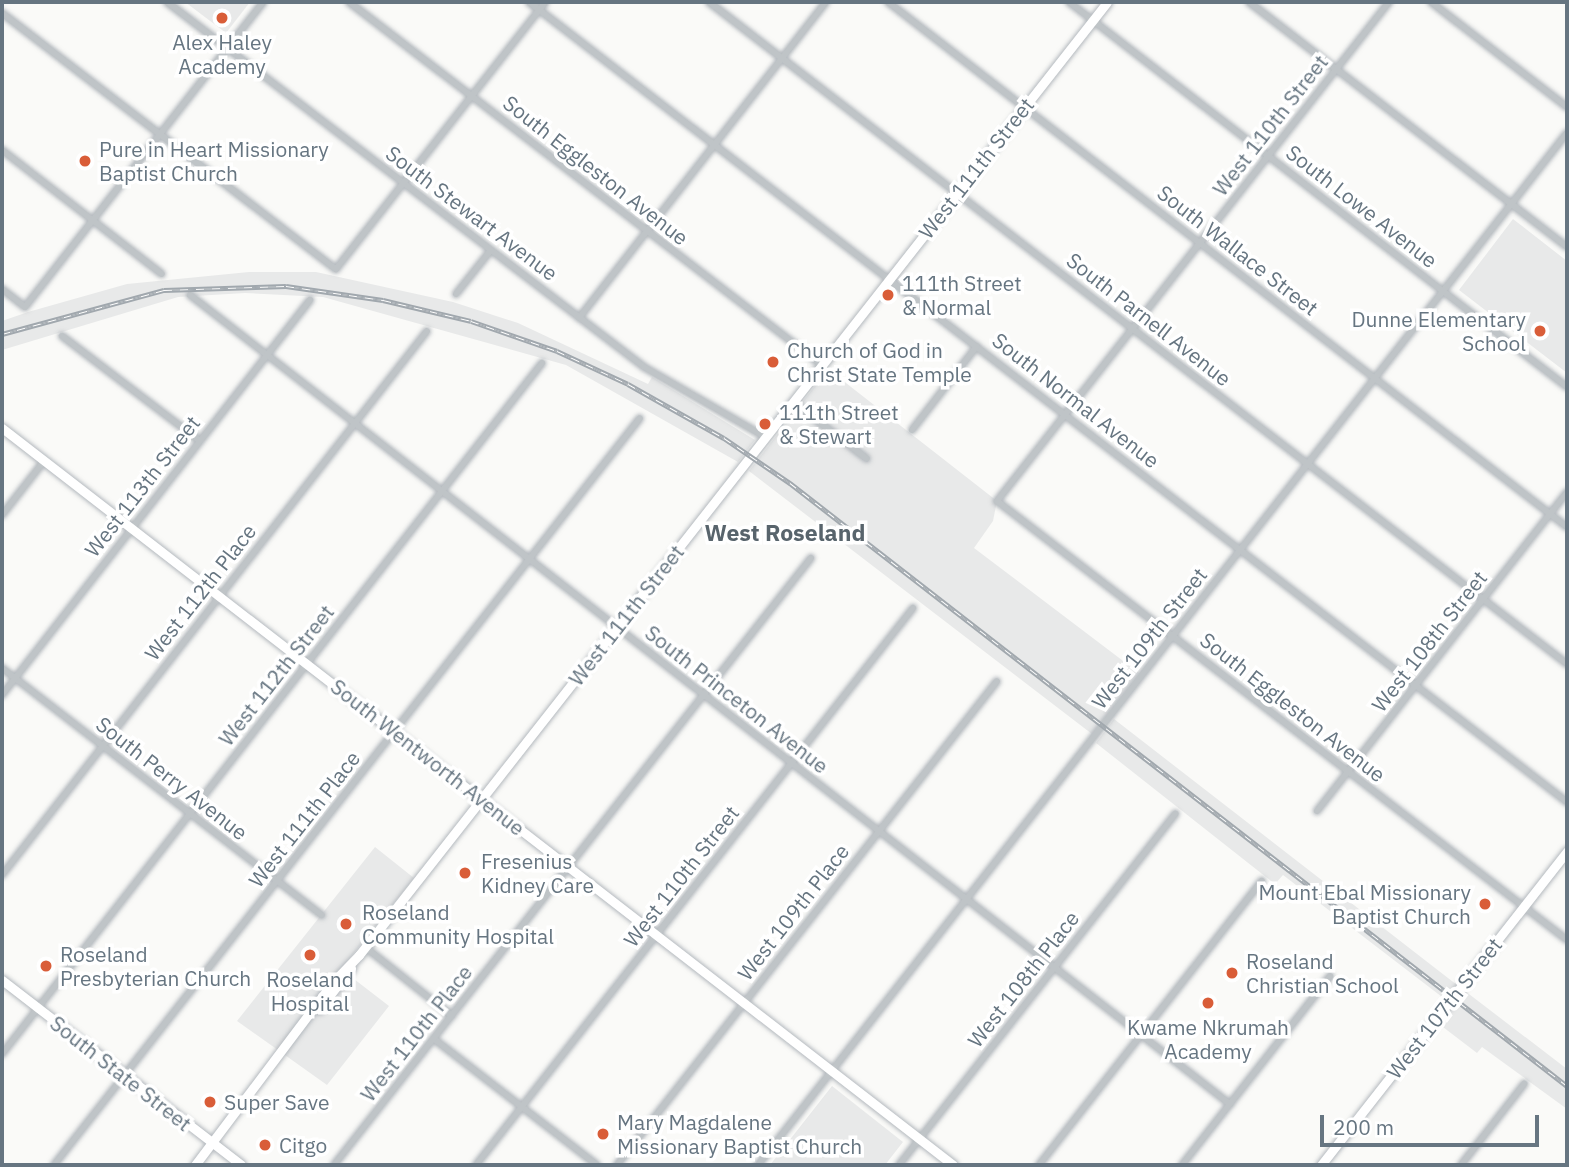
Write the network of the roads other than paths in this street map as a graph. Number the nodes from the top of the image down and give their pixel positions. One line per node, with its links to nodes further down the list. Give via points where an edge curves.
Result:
1 (167, 2): 17 (street, South Stewart Avenue)
2 (263, 2): 17 (street)
3 (349, 2): 20 (street, South Eggleston Avenue)
4 (529, 2): 14 (street, South Normal Avenue)
5 (545, 2): 14 (street)
6 (709, 2): 18 (street, South Parnell Avenue)
7 (826, 2): 18 (street)
8 (888, 2): 21 (street, South Wallace Street)
9 (1069, 2): 16 (street, South Lowe Avenue)
10 (1107, 2): 16 (street, West 111th Street)
11 (1249, 2): 19 (street)
12 (1389, 2): 19 (street, West 110th Street)
13 (1430, 2): 22 (street)
14 (539, 9): 20 (street); 25 (street, South Normal Avenue)
15 (2, 13): 24 (street)
16 (1092, 20): 21 (street, West 111th Street); 27 (street, South Lowe Avenue)
17 (227, 48): 24 (street); 28 (street, South Stewart Avenue)
18 (782, 58): 25 (street); 29 (street, South Parnell Avenue)
19 (1336, 69): 27 (street, West 110th Street); 30 (street)
20 (471, 96): 28 (street); 32 (street, South Eggleston Avenue)
21 (1024, 107): 29 (street, West 111th Street); 33 (street, South Wallace Street)
22 (1567, 107)
23 (1567, 133): 30 (street, West 109th Street)
24 (160, 134): 28 (street, via 336,270); 31 (street)
25 (715, 144): 32 (street); 37 (street, South Normal Avenue)
26 (2, 150): 31 (street)
27 (1268, 156): 33 (street, West 110th Street); 39 (street, South Lowe Avenue)
28 (403, 183): 35 (street, South Stewart Avenue)
29 (957, 192): 37 (street, West 111th Street); 44 (street, South Parnell Avenue)
30 (1511, 204): 34 (street); 39 (street, West 109th Street)
31 (92, 220): 36 (street); 38 (street, via 25,307)
32 (647, 231): 43 (street); 50 (street, South Eggleston Avenue)
33 (1200, 243): 44 (street, West 110th Street); 51 (street, South Wallace Street)
34 (1567, 247)
35 (491, 250): 40 (street); 43 (street, South Stewart Avenue)
36 (162, 274)
37 (890, 279): 47 (street, South Normal Avenue); 50 (street, West 111th Street)
38 (2, 289)
39 (1443, 291): 51 (street, West 109th Street); 52 (street, South Lowe Avenue)
40 (456, 294)
41 (190, 295): 48 (street, South Princeton Avenue)
42 (310, 300): 48 (street, West 113th Street)
43 (579, 317): 59 (street, South Stewart Avenue, via 658,376)
44 (1133, 328): 54 (street, West 110th Street); 63 (street, South Parnell Avenue)
45 (427, 331): 56 (street, West 112th Place)
46 (62, 336): 60 (street)
47 (977, 346): 54 (street, South Normal Avenue); 58 (street)
48 (267, 355): 56 (street, South Princeton Avenue); 60 (street, West 113th Street)
49 (542, 363): 64 (street, West 112th Street)
50 (822, 365): 53 (street, West 111th Street)
51 (1375, 378): 63 (street, West 109th Street); 67 (street, South Wallace Street)
52 (1567, 387)
53 (793, 401): 59 (street, West 111th Street); 61 (street)
54 (1065, 414): 66 (street, West 110th Street); 71 (street, South Normal Avenue)
55 (640, 418): 72 (street, West 111th Place)
56 (355, 423): 64 (street, South Princeton Avenue); 74 (street, West 112th Place)
57 (2, 428): 62 (street, South Wentworth Avenue)
58 (912, 429)
59 (765, 437): 77 (street, West 111th Street)
60 (200, 441): 70 (street, West 113th Street)
61 (867, 459)
62 (44, 461): 68 (street); 70 (street, South Wentworth Avenue)
63 (1308, 464): 71 (street, West 109th Street); 75 (street, South Parnell Avenue)
64 (443, 491): 72 (street, South Princeton Avenue); 79 (street, West 112th Street)
65 (1567, 492): 67 (street, West 108th Street)
66 (997, 501): 78 (street, South Eggleston Avenue)
67 (1550, 514): 69 (street, South Wallace Street); 75 (street, West 108th Street)
68 (2, 515)
69 (1567, 527)
70 (132, 528): 74 (street, South Wentworth Avenue); 82 (street, West 113th Street)
71 (1240, 550): 78 (street, West 109th Street); 84 (street, South Normal Avenue)
72 (530, 558): 77 (street, South Princeton Avenue); 87 (street, West 111th Place)
73 (811, 558): 86 (street, West 110th Place)
74 (219, 596): 79 (street, South Wentworth Avenue); 88 (street, West 112th Place)
75 (1483, 599): 80 (street, South Parnell Avenue); 84 (street, West 108th Street)
76 (913, 608): 89 (street, West 110th Street)
77 (617, 626): 86 (street, South Princeton Avenue); 91 (street, West 111th Street)
78 (1172, 637): 90 (street, South Eggleston Avenue); 102 (street, West 109th Street)
79 (307, 664): 87 (street, South Wentworth Avenue); 94 (street, West 112th Street)
80 (1567, 664)
81 (2, 668): 82 (street, South Perry Avenue)
82 (15, 678): 85 (street, West 113th Street); 88 (street, South Perry Avenue)
83 (997, 681): 96 (street, West 109th Place)
84 (1416, 685): 90 (street, West 108th Street); 92 (street, South Normal Avenue)
85 (2, 695)
86 (704, 695): 89 (street, South Princeton Avenue); 98 (street, West 110th Place)
87 (394, 732): 91 (street, South Wentworth Avenue); 101 (street, West 111th Place)
88 (102, 746): 94 (street, South Perry Avenue); 99 (street, West 112th Place)
89 (792, 763): 96 (street, South Princeton Avenue); 105 (street, West 110th Street)
90 (1348, 771): 93 (street, West 108th Street); 103 (street, South Eggleston Avenue)
91 (482, 798): 98 (street, South Wentworth Avenue); 107 (street, West 111th Street)
92 (1567, 802)
93 (1317, 811)
94 (190, 814): 101 (street, South Perry Avenue); 112 (street, West 112th Street)
95 (1175, 814): 108 (street, West 108th Place)
96 (879, 831): 102 (street, South Princeton Avenue); 111 (street, West 109th Place)
97 (1567, 851): 103 (street, West 107th Street)
98 (570, 866): 105 (street, South Wentworth Avenue); 113 (street, West 110th Place)
99 (2, 875)
100 (1262, 881): 114 (street)
101 (278, 882): 104 (street, South Perry Avenue); 118 (street, West 111th Place)
102 (966, 899): 108 (street, South Princeton Avenue); 117 (street, West 109th Street)
103 (1524, 907): 106 (street, South Eggleston Avenue); 136 (street, West 107th Street)
104 (321, 915)
105 (657, 934): 111 (street, South Wentworth Avenue); 121 (street, West 110th Street)
106 (1567, 940)
107 (365, 947): 113 (street); 123 (street, West 111th Street)
108 (1054, 967): 114 (street, South Princeton Avenue); 122 (street, West 108th Place)
109 (1330, 975): 120 (street)
110 (2, 980): 112 (street, South State Street)
111 (744, 1003): 117 (street, South Wentworth Avenue); 130 (street, West 109th Place)
112 (38, 1008): 116 (street, West 112th Street); 118 (street, South State Street)
113 (452, 1016): 115 (street, West 110th Place)
114 (1141, 1035): 120 (street, South Princeton Avenue); 134 (street)
115 (434, 1039): 121 (street); 127 (street, West 110th Place)
116 (2, 1054)
117 (832, 1071): 122 (street, South Wentworth Avenue); 131 (street, West 109th Street)
118 (125, 1075): 123 (street, South State Street); 124 (street, West 111th Place)
119 (1524, 1084): 137 (street)
120 (1230, 1104): 135 (street)
121 (522, 1107): 128 (street, West 110th Street); 129 (street)
122 (920, 1139): 132 (street, West 108th Place); 133 (street, South Wentworth Avenue)
123 (212, 1143): 125 (street, West 111th Street); 126 (street, South State Street)
124 (54, 1165)
125 (195, 1165)
126 (241, 1165)
127 (334, 1165)
128 (476, 1165)
129 (597, 1165)
130 (617, 1165)
131 (758, 1165)
132 (899, 1165)
133 (953, 1165)
134 (1039, 1165)
135 (1182, 1165)
136 (1321, 1165)
137 (1461, 1165)

